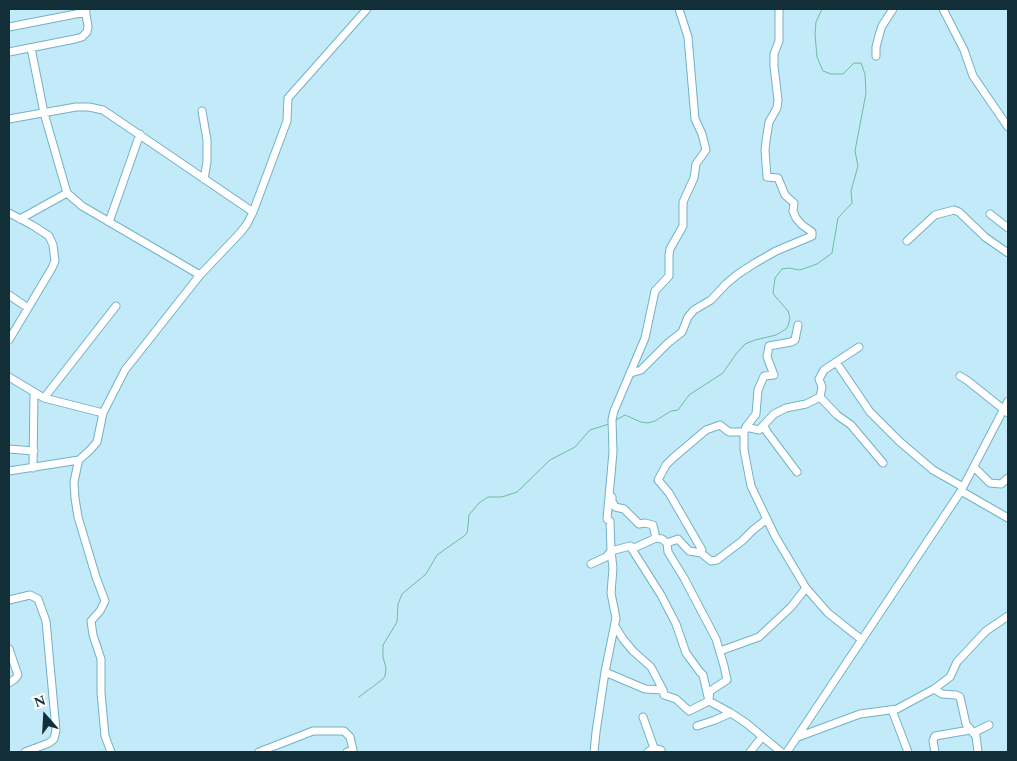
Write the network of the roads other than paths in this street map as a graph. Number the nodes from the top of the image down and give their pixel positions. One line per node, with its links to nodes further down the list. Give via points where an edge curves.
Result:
1 (367, 9): 18 (street, via 288,98 287,121)
2 (679, 9): 34 (street, via 688,37 695,119 706,150 696,164 694,178 683,202 683,226 670,249 669,276 655,291 645,338)
3 (779, 9): 34 (street, via 779,41 774,54 778,108 769,122 765,150 767,177 778,178 785,195 794,203 796,218 812,232 812,236 776,251 738,274 711,300 694,310 682,332 641,370)
4 (893, 9): 10 (street, via 882,26)
5 (942, 9): 14 (street, via 964,50 973,76)
6 (86, 10): 7 (street); 8 (street, via 88,26 82,37)
7 (9, 27)
8 (31, 48): 9 (street); 12 (street)
9 (9, 52)
10 (876, 56)
11 (202, 111): 16 (street, via 207,140)
12 (44, 113): 13 (street); 15 (street, via 76,107 103,110); 17 (street)
13 (9, 120)
14 (1008, 127)
15 (140, 134): 16 (street); 22 (street)
16 (204, 178): 18 (street)
17 (67, 193): 21 (street); 22 (street)
18 (253, 212): 26 (street, via 240,233)
19 (9, 213): 21 (street)
20 (990, 214): 23 (street)
21 (20, 219): 29 (street, via 49,236 55,260)
22 (109, 222): 26 (street)
23 (1008, 228)
24 (907, 241): 25 (street, via 935,215 954,210)
25 (1008, 253)
26 (200, 275): 42 (street, via 124,370)
27 (9, 295): 29 (street)
28 (116, 306): 39 (street)
29 (28, 308): 31 (street)
30 (798, 326): 43 (street, via 795,340 769,346 767,357 774,375 764,376 758,390 756,414)
31 (9, 340)
32 (860, 347): 33 (street)
33 (836, 362): 38 (street, via 824,370 819,379 822,387); 55 (street, via 870,412 933,470)
34 (631, 373): 54 (street, via 612,420)
35 (9, 376): 37 (street)
36 (960, 376): 41 (street)
37 (34, 392): 39 (street); 46 (street)
38 (820, 397): 44 (street, via 774,414); 48 (street, via 851,425)
39 (44, 398): 42 (street)
40 (1008, 401): 41 (street)
41 (1006, 411): 49 (street)
42 (103, 413): 47 (street, via 97,442)
43 (745, 430): 44 (street); 56 (street, via 744,450 751,486); 62 (street, via 728,432 720,425 706,430 672,458 658,480 669,493)
44 (758, 430): 52 (street, via 764,426)
45 (9, 449): 46 (street)
46 (34, 451): 50 (street)
47 (79, 460): 50 (street); 86 (street, via 74,498 82,535 105,601 92,621 92,635 101,658 105,736)
48 (884, 463)
49 (974, 467): 53 (street, via 990,483 1001,484); 55 (street)
50 (33, 468): 51 (street)
51 (9, 471)
52 (797, 472)
53 (1008, 478)
54 (610, 479): 58 (street, via 615,507 624,509 640,524 653,525); 61 (street, via 607,519 610,521)
55 (962, 489): 57 (street); 68 (street)
56 (767, 519): 62 (street, via 717,560 711,561); 64 (street)
57 (1008, 519)
58 (656, 538): 59 (street); 60 (street, via 634,548)
59 (667, 543): 62 (street, via 678,540 689,551); 70 (street, via 668,552)
60 (630, 546): 61 (street); 75 (street, via 661,595 686,653 703,675)
61 (611, 551): 63 (street); 67 (street)
62 (702, 553)
63 (590, 564)
64 (806, 588): 68 (street, via 828,613); 70 (street, via 758,638)
65 (9, 600): 85 (street, via 30,595 38,599 46,621 56,730 50,743)
66 (1008, 616): 73 (street, via 986,631 957,662 950,677)
67 (615, 626): 71 (street); 74 (street, via 633,651 651,667)
68 (862, 640): 83 (street)
69 (9, 649): 72 (street, via 18,675)
70 (720, 651): 75 (street, via 727,680 710,691)
71 (605, 672): 74 (street, via 645,689); 89 (street)
72 (9, 683)
73 (934, 689): 76 (street); 81 (street, via 960,698 966,724)
74 (663, 690): 75 (street, via 664,695 676,699 689,712)
75 (709, 701): 77 (street)
76 (892, 710): 83 (street, via 860,714); 93 (street)
77 (731, 713): 80 (street); 82 (street)
78 (643, 716): 84 (street)
79 (989, 725): 81 (street)
80 (698, 726)
81 (972, 731): 94 (street, via 935,736); 95 (street)
82 (762, 737): 90 (street); 91 (street)
83 (798, 737): 92 (street)
84 (654, 750)
85 (25, 752)
86 (111, 752)
87 (259, 752): 88 (street, via 313,731 344,731 350,737 353,750)
88 (347, 752)
89 (594, 752)
90 (750, 752)
91 (781, 752)
92 (787, 752)
93 (908, 752)
94 (935, 752)
95 (978, 752)

